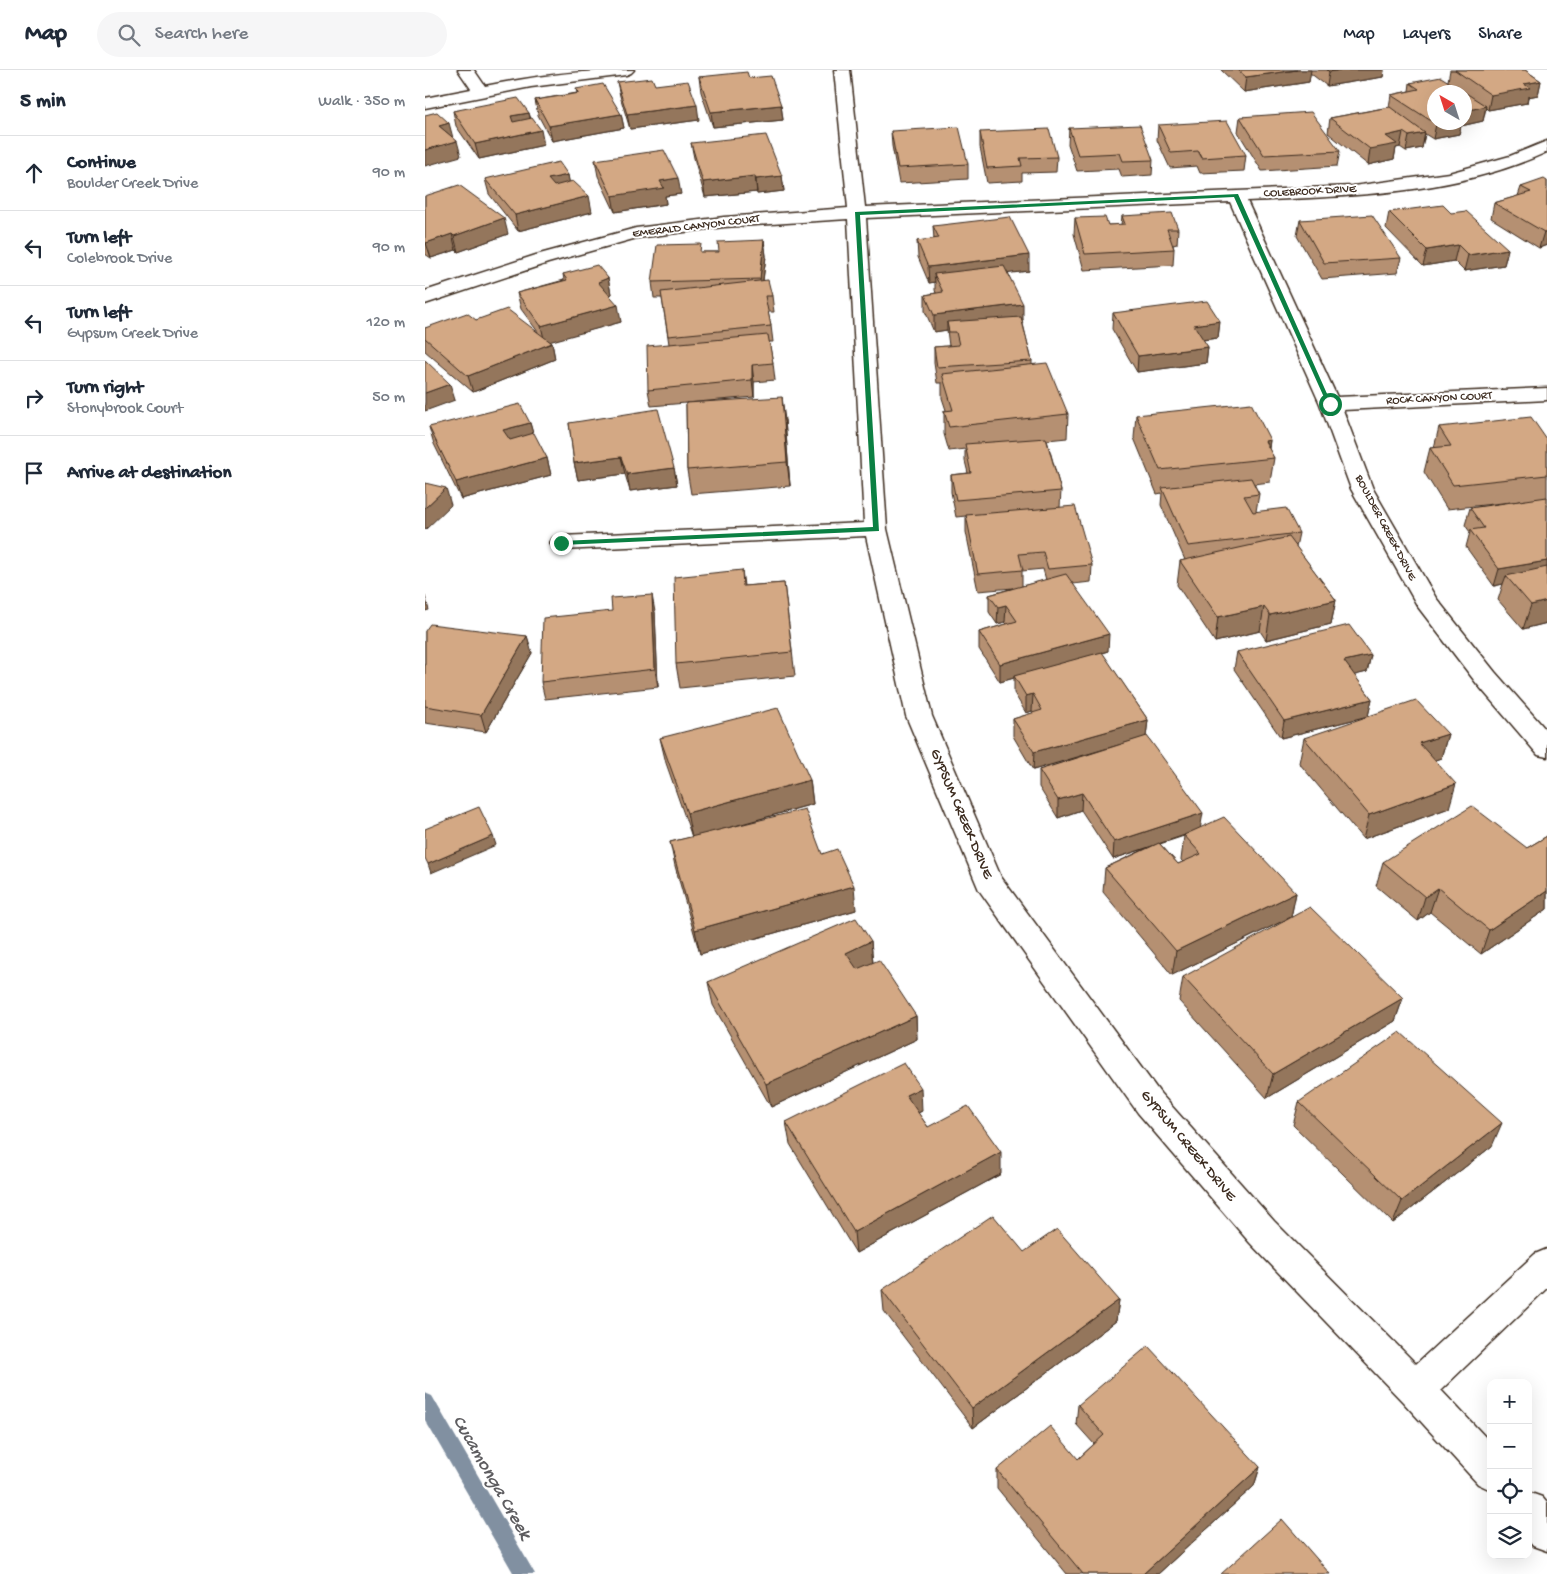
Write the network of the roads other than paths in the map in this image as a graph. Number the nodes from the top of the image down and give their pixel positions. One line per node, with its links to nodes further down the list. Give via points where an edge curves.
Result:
1 (465, 70): 4 (street)
2 (626, 70): 4 (street)
3 (842, 70): 8 (street, GYPSUM CREEK DRIVE)
4 (481, 92): 5 (street)
5 (425, 103)
6 (1547, 146): 7 (street, COLEBROOK DRIVE, via 1516,160 1450,178 1353,191)
7 (1236, 195): 8 (street, COLEBROOK DRIVE); 11 (street, BOULDER CREEK DRIVE)
8 (857, 213): 9 (street, EMERALD CANYON COURT, via 724,222 636,233 542,259); 12 (street, GYPSUM CREEK DRIVE)
9 (425, 298)
10 (1547, 394): 11 (street, ROCK CANYON COURT)
11 (1330, 404): 14 (street, BOULDER CREEK DRIVE, via 1362,489 1426,602)
12 (876, 529): 13 (street); 16 (street, GYPSUM CREEK DRIVE, via 919,716 989,882 1149,1103 1262,1232)
13 (561, 543)
14 (1547, 748)
15 (1547, 1265): 16 (street)
16 (1416, 1390): 17 (street, GYPSUM CREEK DRIVE)
17 (1489, 1469)
18 (1531, 1514): 19 (street)
19 (1547, 1532)

